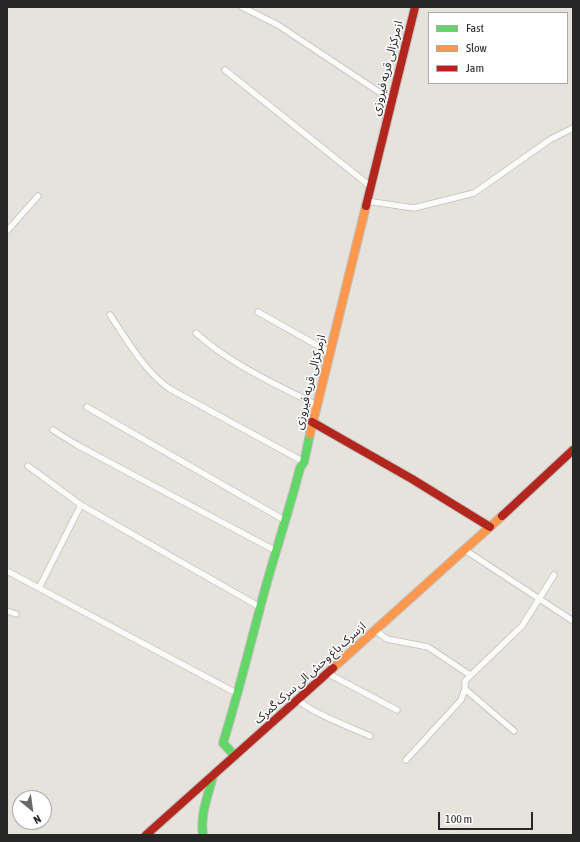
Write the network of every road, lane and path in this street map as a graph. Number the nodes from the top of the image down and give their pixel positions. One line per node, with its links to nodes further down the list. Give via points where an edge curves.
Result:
1 (242, 7): 4 (street, via 278,25)
2 (415, 7): 4 (main road, ازمرکزالی قریه فیروزی)
3 (226, 70): 6 (street)
4 (392, 100): 6 (main road, ازمرکزالی قریه فیروزی)
5 (573, 128): 8 (street, via 551,139 474,193 414,208)
6 (370, 186): 8 (main road, ازمرکزالی قریه فیروزی)
7 (38, 196): 9 (street)
8 (366, 201): 13 (main road, ازمرکزالی قریه فیروزی)
9 (7, 231)
10 (258, 312): 13 (street)
11 (110, 315): 19 (street, via 149,372 170,390)
12 (196, 333): 14 (street, via 228,358)
13 (329, 352): 14 (main road, ازمرکزالی قریه فیروزی)
14 (316, 406): 16 (main road, ازمرکزالی قریه فیروزی)
15 (86, 407): 22 (street)
16 (312, 422): 19 (main road, ازمرکزالی قریه فیروزی); 23 (main road)
17 (53, 430): 24 (street)
18 (573, 450): 23 (main road, ازسرک باغ وحش الی سرک گمرک)
19 (304, 462): 22 (main road, ازمرکزالی قریه فیروزی, via 300,468)
20 (28, 466): 21 (street)
21 (81, 505): 28 (street); 30 (street)
22 (286, 522): 24 (main road, ازمرکزالی قریه فیروزی)
23 (490, 527): 25 (main road, ازسرک باغ وحش الی سرک گمرک)
24 (276, 550): 30 (main road, ازمرکزالی قریه فیروزی)
25 (465, 550): 29 (street); 34 (main road, ازسرک باغ وحش الی سرک گمرک)
26 (7, 571): 28 (street)
27 (554, 575): 29 (street)
28 (39, 588): 38 (street)
29 (540, 599): 33 (street); 36 (street, via 522,626)
30 (260, 607): 38 (main road, ازمرکزالی قریه فیروزی)
31 (7, 611): 32 (street)
32 (16, 614)
33 (573, 621)
34 (375, 630): 35 (main road, ازسرک باغ وحش الی سرک گمرک); 36 (street, via 387,639 428,647)
35 (327, 673): 39 (main road, ازسرک باغ وحش الی سرک گمرک); 40 (street)
36 (470, 674): 37 (street)
37 (465, 690): 41 (street); 44 (street, via 460,700)
38 (238, 694): 43 (main road, ازمرکزالی قریه فیروزی, via 223,743)
39 (297, 700): 42 (street, via 328,718); 43 (main road, ازسرک باغ وحش الی سرک گمرک)
40 (397, 710)
41 (514, 731)
42 (370, 736)
43 (235, 756): 45 (main road, ازسرک باغ وحش الی سرک گمرک)
44 (406, 760)
45 (213, 776): 46 (main road, ازسرک باغ وحش الی سرک گمرک); 47 (main road, via 202,814)
46 (146, 835)
47 (203, 835)

